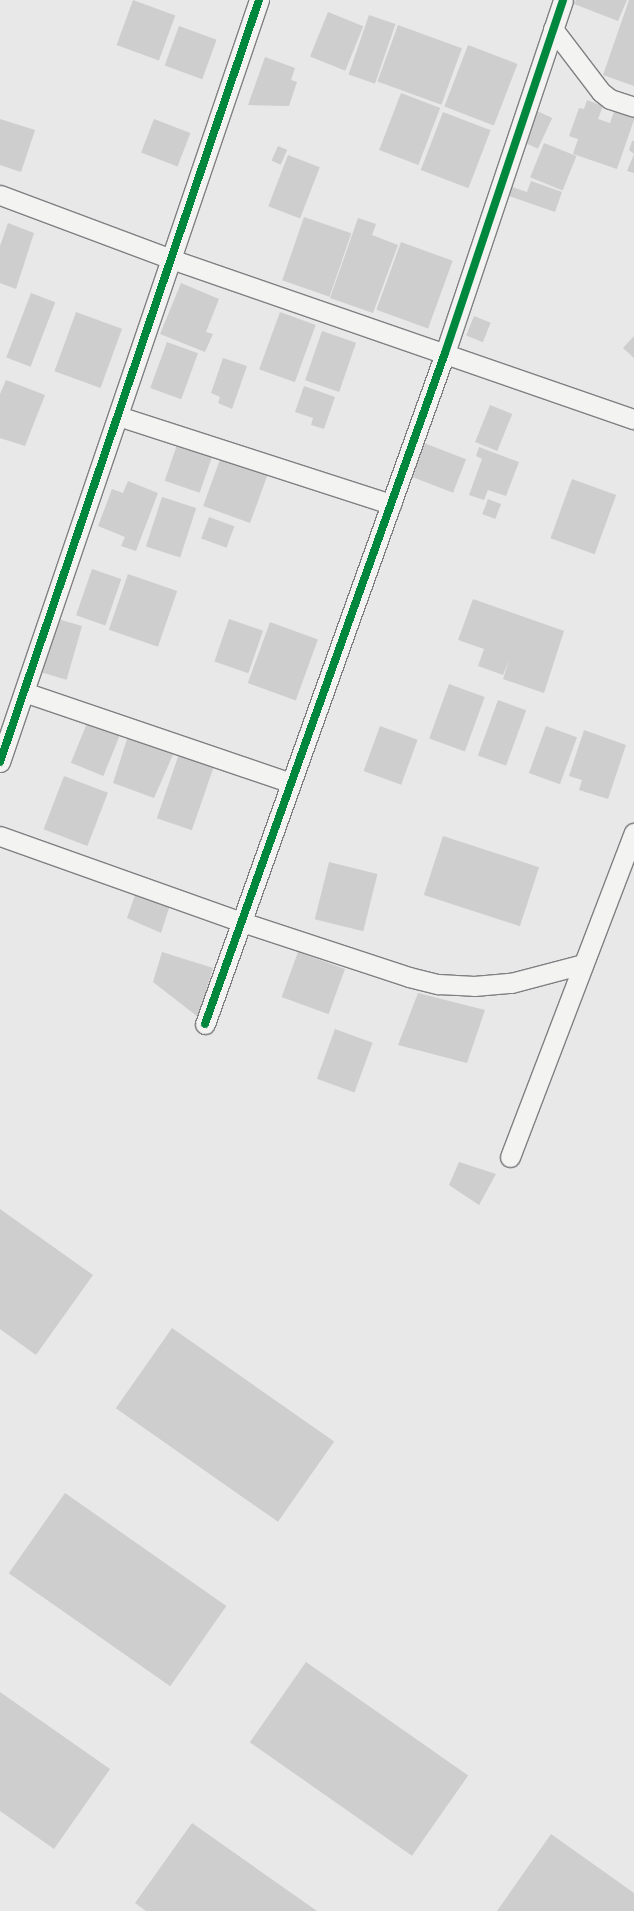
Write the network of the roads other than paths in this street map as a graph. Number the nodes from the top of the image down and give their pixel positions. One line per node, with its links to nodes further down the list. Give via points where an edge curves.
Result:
1 (258, 0): 6 (street)
2 (563, 0): 3 (street)
3 (553, 29): 4 (street, via 601,92 610,99); 7 (street)
4 (634, 107)
5 (0, 195): 6 (street)
6 (171, 258): 7 (street); 8 (street)
7 (445, 353): 9 (street); 10 (street)
8 (118, 416): 10 (street); 11 (street)
9 (634, 419)
10 (391, 504): 13 (street)
11 (24, 692): 12 (street); 13 (street)
12 (0, 762)
13 (291, 783): 16 (street)
14 (634, 833): 17 (street)
15 (0, 836): 16 (street)
16 (242, 922): 17 (street, via 438,984 511,983); 18 (street)
17 (583, 964): 19 (street)
18 (205, 1024)
19 (510, 1157)

